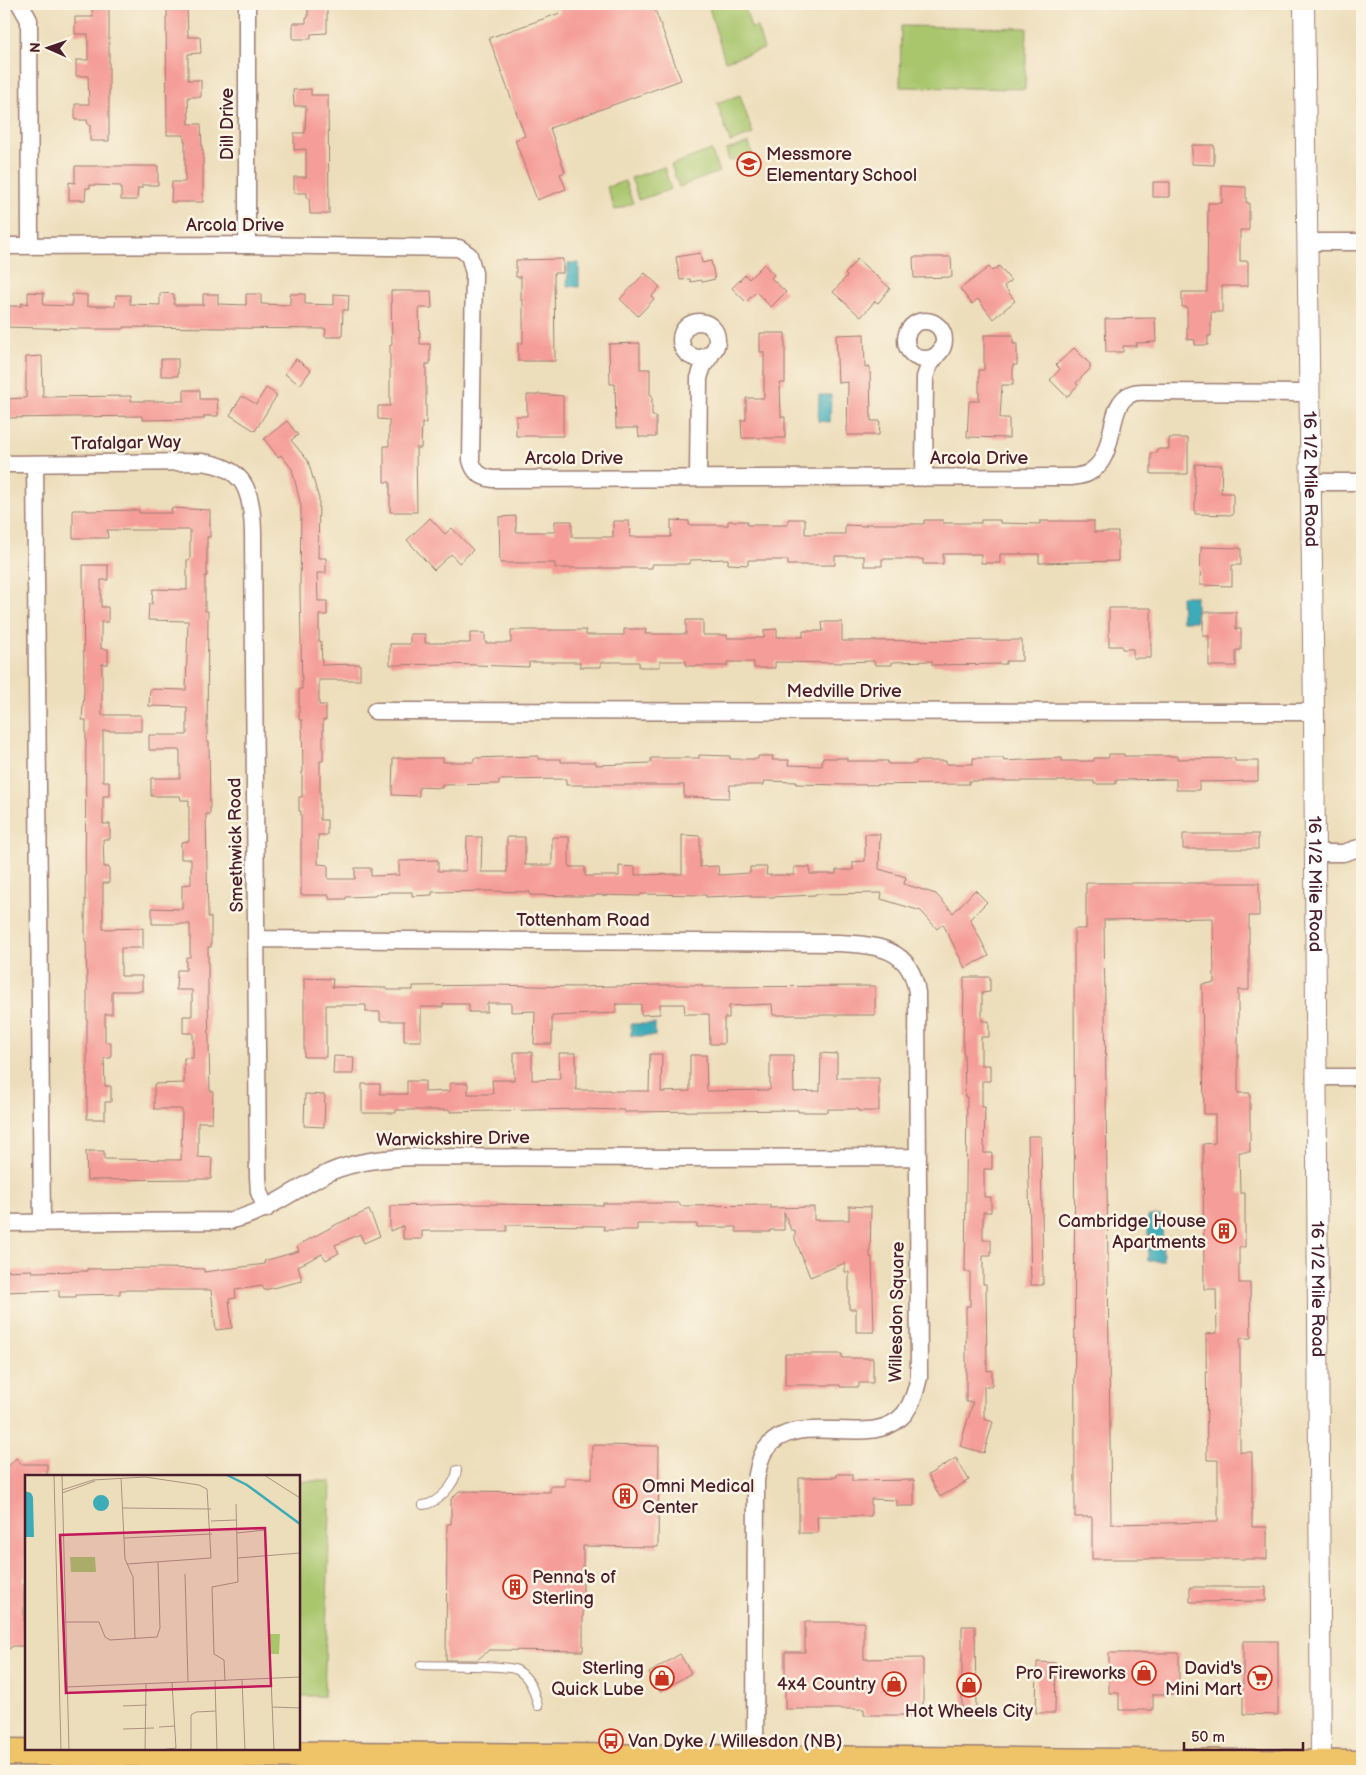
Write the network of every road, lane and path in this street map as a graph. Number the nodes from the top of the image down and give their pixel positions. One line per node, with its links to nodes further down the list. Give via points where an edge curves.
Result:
1 (20, 4): 6 (street, via 29,20)
2 (247, 4): 7 (street, Dill Drive)
3 (1304, 4): 4 (street, 16 1/2 Mile Road)
4 (1308, 242): 5 (street); 15 (street, 16 1/2 Mile Road)
5 (1362, 242)
6 (30, 245): 7 (street, Arcola Drive); 8 (street, Arcola Drive)
7 (247, 245): 18 (street, Arcola Drive, via 454,246 465,251 472,261 474,273 471,460 478,474 485,477)
8 (4, 246)
9 (688, 355): 10 (street, via 699,359); 10 (street, via 681,346 682,334 689,324 701,322 712,327 718,338); 14 (street)
10 (711, 355): 14 (street)
11 (937, 355): 12 (street, via 925,359); 12 (street, via 943,346 942,333 934,324 922,322 910,328 907,334 907,346); 13 (street)
12 (914, 356): 13 (street)
13 (925, 377): 19 (street)
14 (699, 378): 18 (street)
15 (1309, 393): 19 (street, Arcola Drive, via 1130,394 1117,408 1105,455 1086,474 1048,478); 21 (street, 16 1/2 Mile Road)
16 (4, 464): 17 (street, Trafalgar Way)
17 (35, 464): 20 (street, Trafalgar Way, via 201,462 222,466); 33 (street)
18 (698, 478): 19 (street, Arcola Drive)
19 (924, 478)
20 (242, 481): 27 (street, Smethwick Road, via 249,497 252,518)
21 (1310, 482): 22 (street); 24 (street, 16 1/2 Mile Road)
22 (1362, 482)
23 (375, 711): 24 (street, Medville Drive)
24 (1314, 712): 26 (street, 16 1/2 Mile Road)
25 (1362, 847): 26 (street, via 1343,853)
26 (1314, 853): 29 (street, 16 1/2 Mile Road)
27 (257, 939): 28 (street, Tottenham Road, via 836,943 881,948); 32 (street, Smethwick Road, via 258,1177)
28 (905, 961): 31 (street, Willesdon Square, via 913,973 917,994)
29 (1315, 1077): 30 (street); 43 (street, 16 1/2 Mile Road)
30 (1362, 1077)
31 (917, 1157): 32 (street, Warwickshire Drive, via 380,1159 357,1162 330,1173); 41 (street, Willesdon Square, via 919,1377 914,1398 895,1422 874,1429 802,1430 781,1437 764,1452 759,1463 756,1480)
32 (266, 1209): 33 (street, Warwickshire Drive, via 229,1221)
33 (42, 1222): 34 (street, Warwickshire Drive)
34 (4, 1223)
35 (456, 1470): 36 (lane, via 444,1492)
36 (423, 1505)
37 (421, 1665): 38 (lane, via 516,1669 533,1687)
38 (538, 1706)
39 (4, 1752): 40 (main road)
40 (80, 1753): 42 (main road); 46 (main road)
41 (755, 1759): 42 (main road); 45 (main road)
42 (477, 1763)
43 (1321, 1764): 44 (main road); 45 (main road)
44 (1362, 1764)
45 (1206, 1767)
46 (61, 1771)

